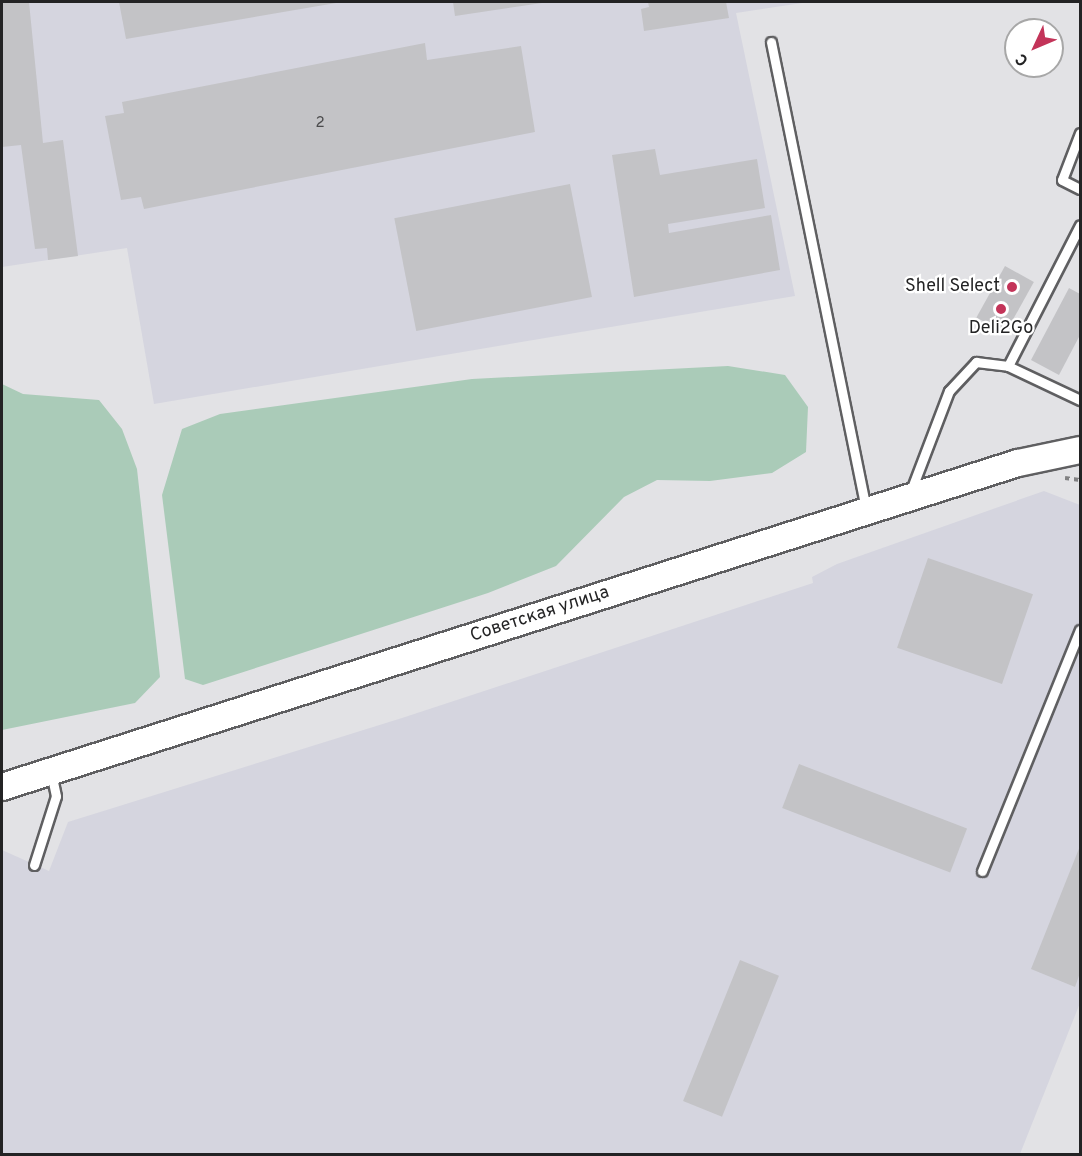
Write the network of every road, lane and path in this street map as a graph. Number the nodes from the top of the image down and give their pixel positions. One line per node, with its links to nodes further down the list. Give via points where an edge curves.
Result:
1 (771, 42): 9 (lane)
2 (1080, 133): 3 (lane, via 1062,180)
3 (1080, 189)
4 (1080, 225): 5 (lane)
5 (1008, 366): 6 (lane); 8 (lane, via 975,362 949,391)
6 (1080, 400)
7 (1080, 450): 8 (street, Советская улица, via 1018,463)
8 (909, 498): 9 (street, Советская улица)
9 (866, 511): 11 (street, Советская улица)
10 (1080, 630): 14 (lane)
11 (51, 771): 12 (street, Советская улица); 13 (lane, via 56,796)
12 (2, 787)
13 (34, 865)
14 (982, 871)

